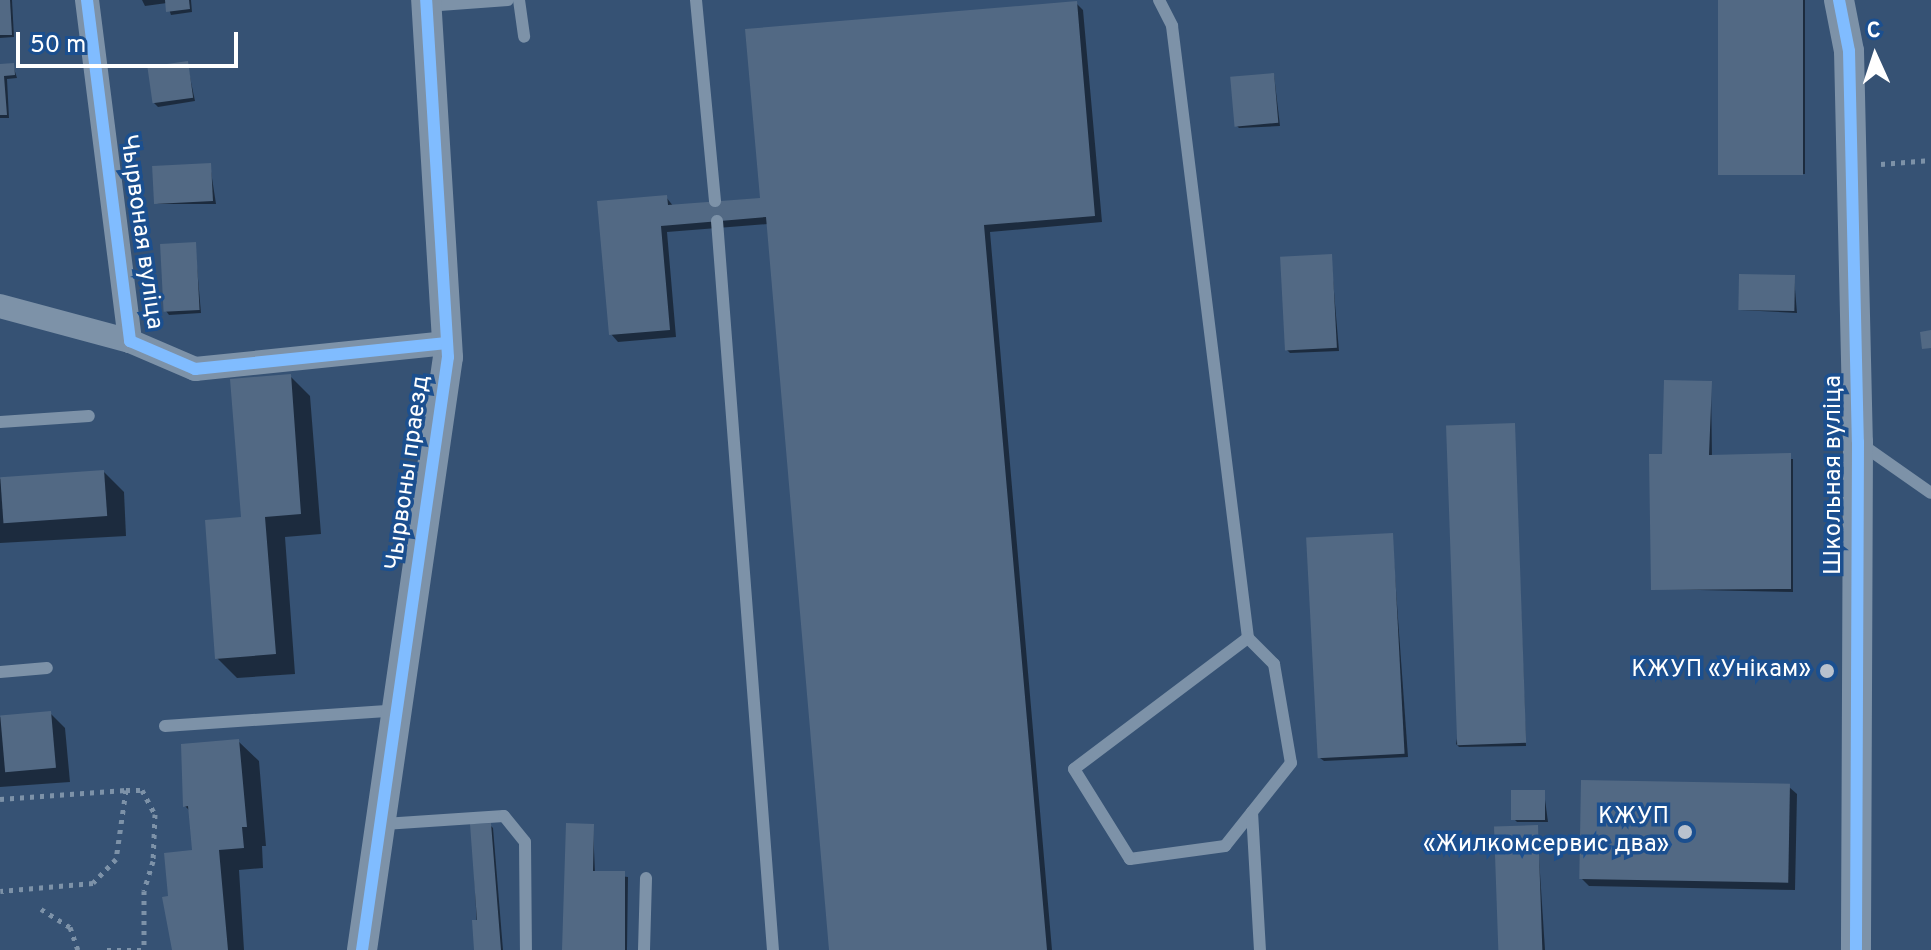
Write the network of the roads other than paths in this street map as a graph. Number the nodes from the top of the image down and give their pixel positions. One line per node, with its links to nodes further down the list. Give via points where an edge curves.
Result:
1 (87, 0): 12 (street, Чырвоная вуліца)
2 (508, 0): 7 (lane)
3 (519, 0): 8 (lane)
4 (696, 0): 9 (lane)
5 (1159, 0): 18 (lane, via 1172,26)
6 (1839, 0): 16 (street, Школьная вуліца, via 1849,51)
7 (426, 3): 13 (street, Чырвоны праезд)
8 (524, 37)
9 (715, 201)
10 (717, 221): 29 (lane)
11 (0, 306): 12 (street)
12 (130, 341): 13 (street, Чырвоная вуліца, via 195,369)
13 (447, 343): 21 (street, Чырвоны праезд)
14 (89, 416): 15 (lane)
15 (0, 422)
16 (1858, 442): 17 (lane); 31 (street, Школьная вуліца)
17 (1931, 493)
18 (1248, 638): 23 (lane, via 1274,664 1291,763); 23 (lane, via 1074,769 1130,859 1225,846)
19 (47, 668): 20 (lane)
20 (0, 672)
21 (397, 710): 22 (lane); 24 (street, Чырвоны праезд)
22 (165, 726)
23 (1252, 812): 30 (lane)
24 (384, 824): 26 (street, Чырвоны праезд); 27 (lane, via 504,816 525,842)
25 (646, 878): 28 (lane)
26 (362, 950)
27 (526, 950)
28 (644, 950)
29 (773, 950)
30 (1260, 950)
31 (1856, 950)

